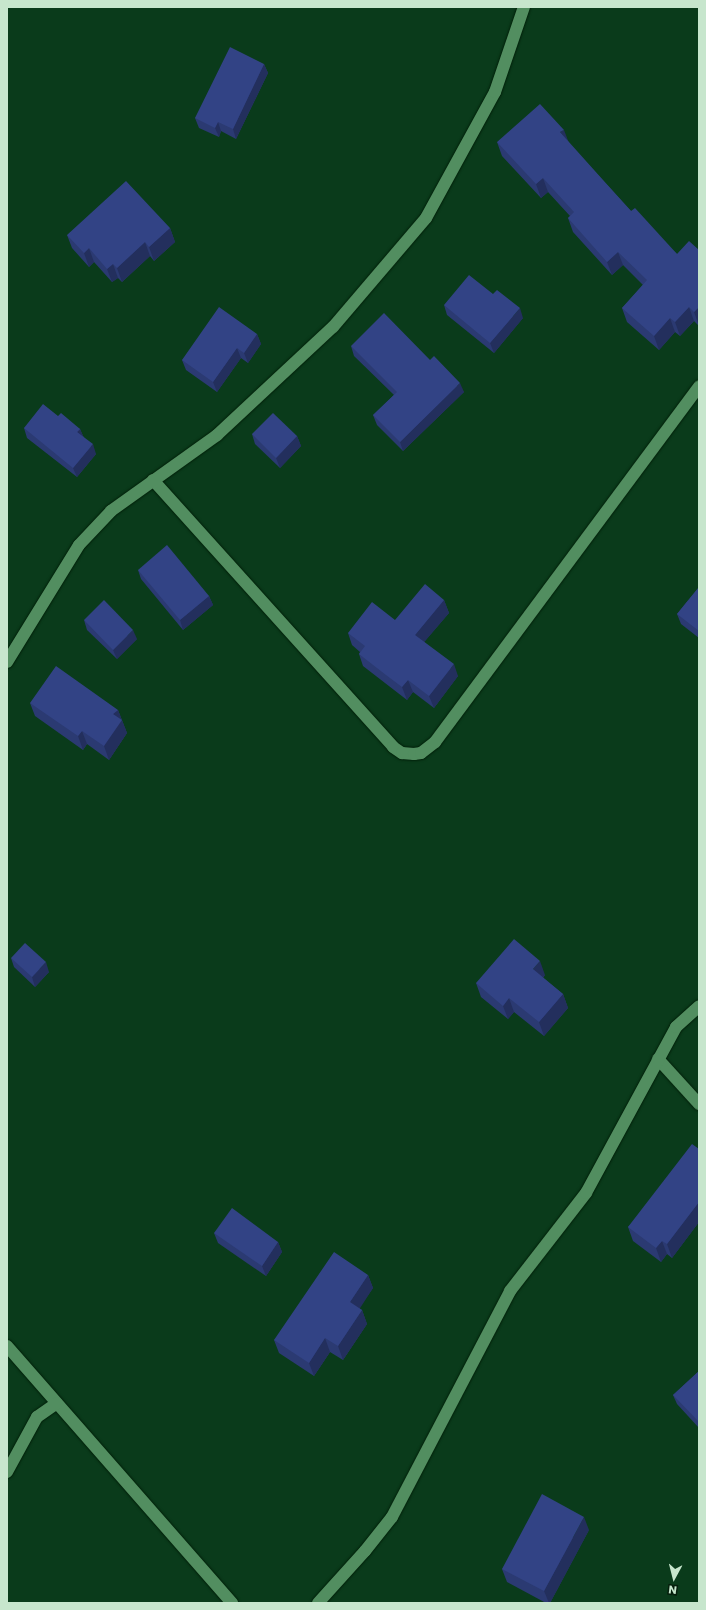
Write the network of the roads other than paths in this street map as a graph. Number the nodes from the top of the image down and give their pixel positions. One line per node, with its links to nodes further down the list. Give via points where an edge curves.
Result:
1 (524, 7): 3 (street, via 495,92 426,218 333,327 217,435)
2 (699, 386): 3 (street, via 439,736 421,753 402,752 393,747)
3 (153, 480): 4 (street, via 111,511 79,545)
4 (7, 662)
5 (699, 1006): 6 (street, via 676,1027)
6 (658, 1059): 7 (street); 12 (street, via 586,1193 510,1291 392,1517)
7 (699, 1104)
8 (7, 1346): 9 (street)
9 (57, 1403): 10 (street, via 36,1417); 11 (street)
10 (7, 1472)
11 (232, 1603)
12 (318, 1603)

